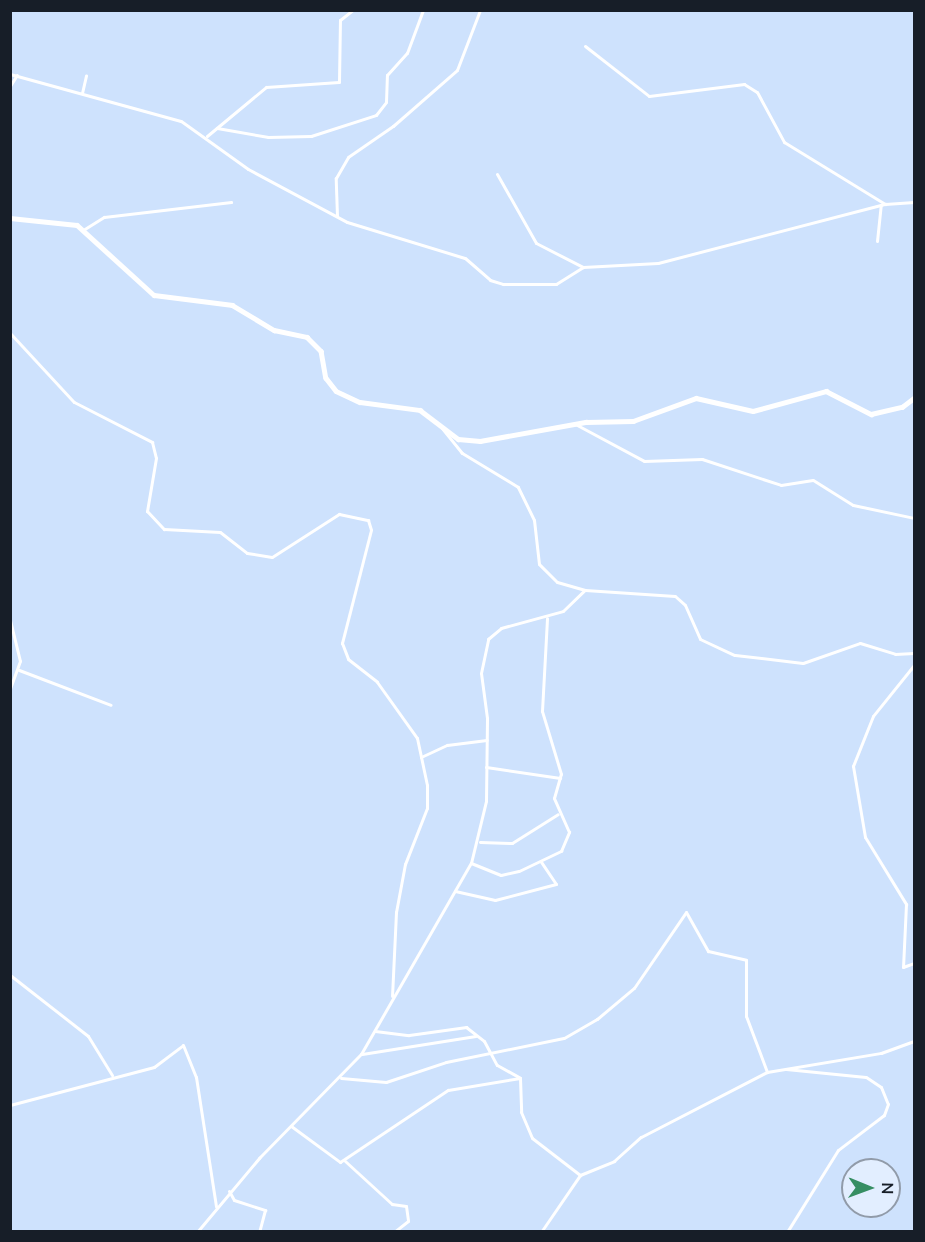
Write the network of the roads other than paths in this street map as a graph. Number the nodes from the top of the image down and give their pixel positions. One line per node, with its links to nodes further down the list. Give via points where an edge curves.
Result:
1 (353, 10): 10 (street, via 340,20 339,82 266,87)
2 (423, 10): 10 (street, via 406,56 387,75 385,105 376,115 311,136 239,134)
3 (480, 10): 16 (street, via 457,70 393,126 348,157 336,178)
4 (585, 46): 15 (street, via 649,96 744,84 757,92 784,142)
5 (10, 74): 6 (street)
6 (17, 75): 8 (street); 9 (street)
7 (86, 75): 9 (street)
8 (10, 86)
9 (82, 94): 11 (street, via 181,121)
10 (217, 128): 11 (street)
11 (207, 135): 16 (street, via 248,169)
12 (497, 174): 20 (street, via 536,243)
13 (915, 201): 15 (street)
14 (231, 202): 18 (street, via 104,217)
15 (883, 204): 19 (street); 20 (street, via 658,263)
16 (337, 216): 20 (street, via 465,258 490,280 504,284 556,284)
17 (10, 218): 18 (main road, via 59,220)
18 (84, 230): 24 (main road, via 154,295 232,305 274,330 307,338 321,351 326,378 336,391 360,402 420,410)
19 (877, 241)
20 (584, 267)
21 (10, 333): 35 (street, via 74,402 152,442 156,458 147,511 164,529 220,532 247,553 272,557 339,514 368,520 371,530 342,644 348,659 377,682 409,725)
22 (915, 398): 23 (main road, via 902,407 871,414 826,391 753,411 696,398 633,421)
23 (577, 425): 24 (main road, via 513,432 480,441 454,438); 25 (street, via 644,461 702,459 782,485 813,480 853,505)
24 (442, 428): 26 (street, via 462,453 518,488 534,520 539,564 557,582)
25 (915, 518)
26 (585, 590): 27 (street, via 579,601); 29 (street, via 675,596 686,605 700,639 735,655 803,663 860,643 896,654)
27 (547, 618): 34 (street, via 501,628 488,639 481,673); 37 (street, via 542,711)
28 (10, 620): 31 (street)
29 (915, 653)
30 (915, 665): 43 (street, via 873,716 854,766 865,837 906,904 903,967)
31 (19, 670): 32 (street); 33 (street)
32 (10, 688)
33 (111, 705)
34 (487, 740): 35 (street, via 447,745); 36 (street)
35 (421, 757): 45 (street, via 427,808 405,864)
36 (486, 767): 37 (street); 39 (street)
37 (560, 778): 38 (street, via 554,798)
38 (558, 814): 39 (street, via 512,843); 40 (street, via 569,832 561,851)
39 (480, 842): 41 (street)
40 (542, 862): 41 (street, via 506,874); 42 (street, via 556,884 495,900)
41 (471, 863): 42 (street)
42 (455, 891): 45 (street)
43 (915, 963)
44 (10, 975): 53 (street, via 88,1036)
45 (392, 996): 46 (street)
46 (375, 1030): 47 (street, via 409,1035 462,1026); 49 (street)
47 (476, 1036): 49 (street); 50 (street)
48 (915, 1041): 51 (street, via 881,1053)
49 (361, 1054): 54 (street)
50 (492, 1054): 52 (street, via 548,1045 597,1019 638,983 648,960 686,912 708,951 746,960 746,1016); 54 (street, via 386,1082); 55 (street, via 497,1065)
51 (785, 1068): 52 (street); 66 (street, via 866,1077 881,1087 888,1104 884,1115 838,1150)
52 (768, 1072): 59 (street, via 641,1137 614,1161)
53 (112, 1075): 56 (street); 61 (street, via 154,1067 183,1045 196,1077)
54 (341, 1078): 57 (street)
55 (520, 1078): 58 (street, via 442,1092); 59 (street, via 528,1132)
56 (10, 1105)
57 (291, 1125): 58 (street, via 326,1156); 60 (street)
58 (345, 1161): 64 (street, via 392,1204 406,1206 409,1219)
59 (580, 1176): 65 (street)
60 (228, 1191): 61 (street); 63 (street, via 234,1200 265,1210)
61 (216, 1206): 62 (street)
62 (197, 1232)
63 (259, 1232)
64 (394, 1232)
65 (541, 1232)
66 (787, 1232)

